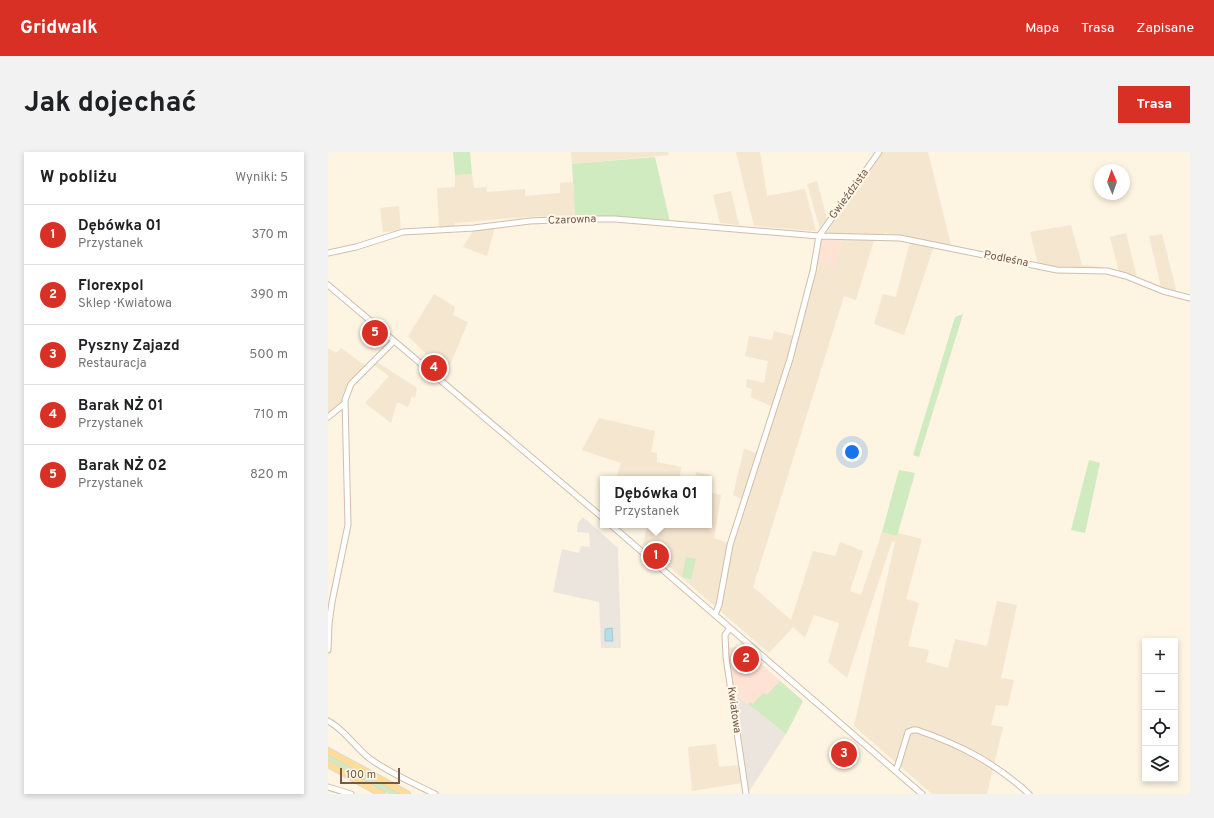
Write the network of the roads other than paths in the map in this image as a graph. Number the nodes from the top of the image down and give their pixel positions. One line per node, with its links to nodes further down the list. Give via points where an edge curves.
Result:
1 (879, 152): 2 (street, Gwieździsta)
2 (819, 236): 3 (street, Czarowna, via 577,218 403,232); 5 (street, Podleśna, via 900,238 1057,270 1107,271 1163,292); 11 (street, via 790,359 730,545)
3 (328, 253)
4 (328, 285): 6 (street)
5 (1190, 298)
6 (394, 341): 7 (street, via 351,384); 9 (street)
7 (344, 404): 8 (street); 13 (street, via 349,501 347,530 330,617)
8 (328, 417)
9 (600, 515)
10 (614, 528): 11 (street)
11 (715, 615): 12 (street)
12 (730, 628): 17 (street); 23 (street, Kwiatowa, via 725,635 726,657)
13 (328, 650)
14 (328, 721): 22 (street, via 370,759)
15 (328, 751): 21 (main road)
16 (328, 764): 20 (main road)
17 (895, 771): 24 (street); 25 (street, via 908,732 917,730 982,757 1016,781)
18 (328, 787): 19 (street)
19 (351, 794)
20 (382, 794)
21 (407, 794)
22 (434, 794)
23 (746, 794)
24 (922, 794)
25 (1029, 794)

